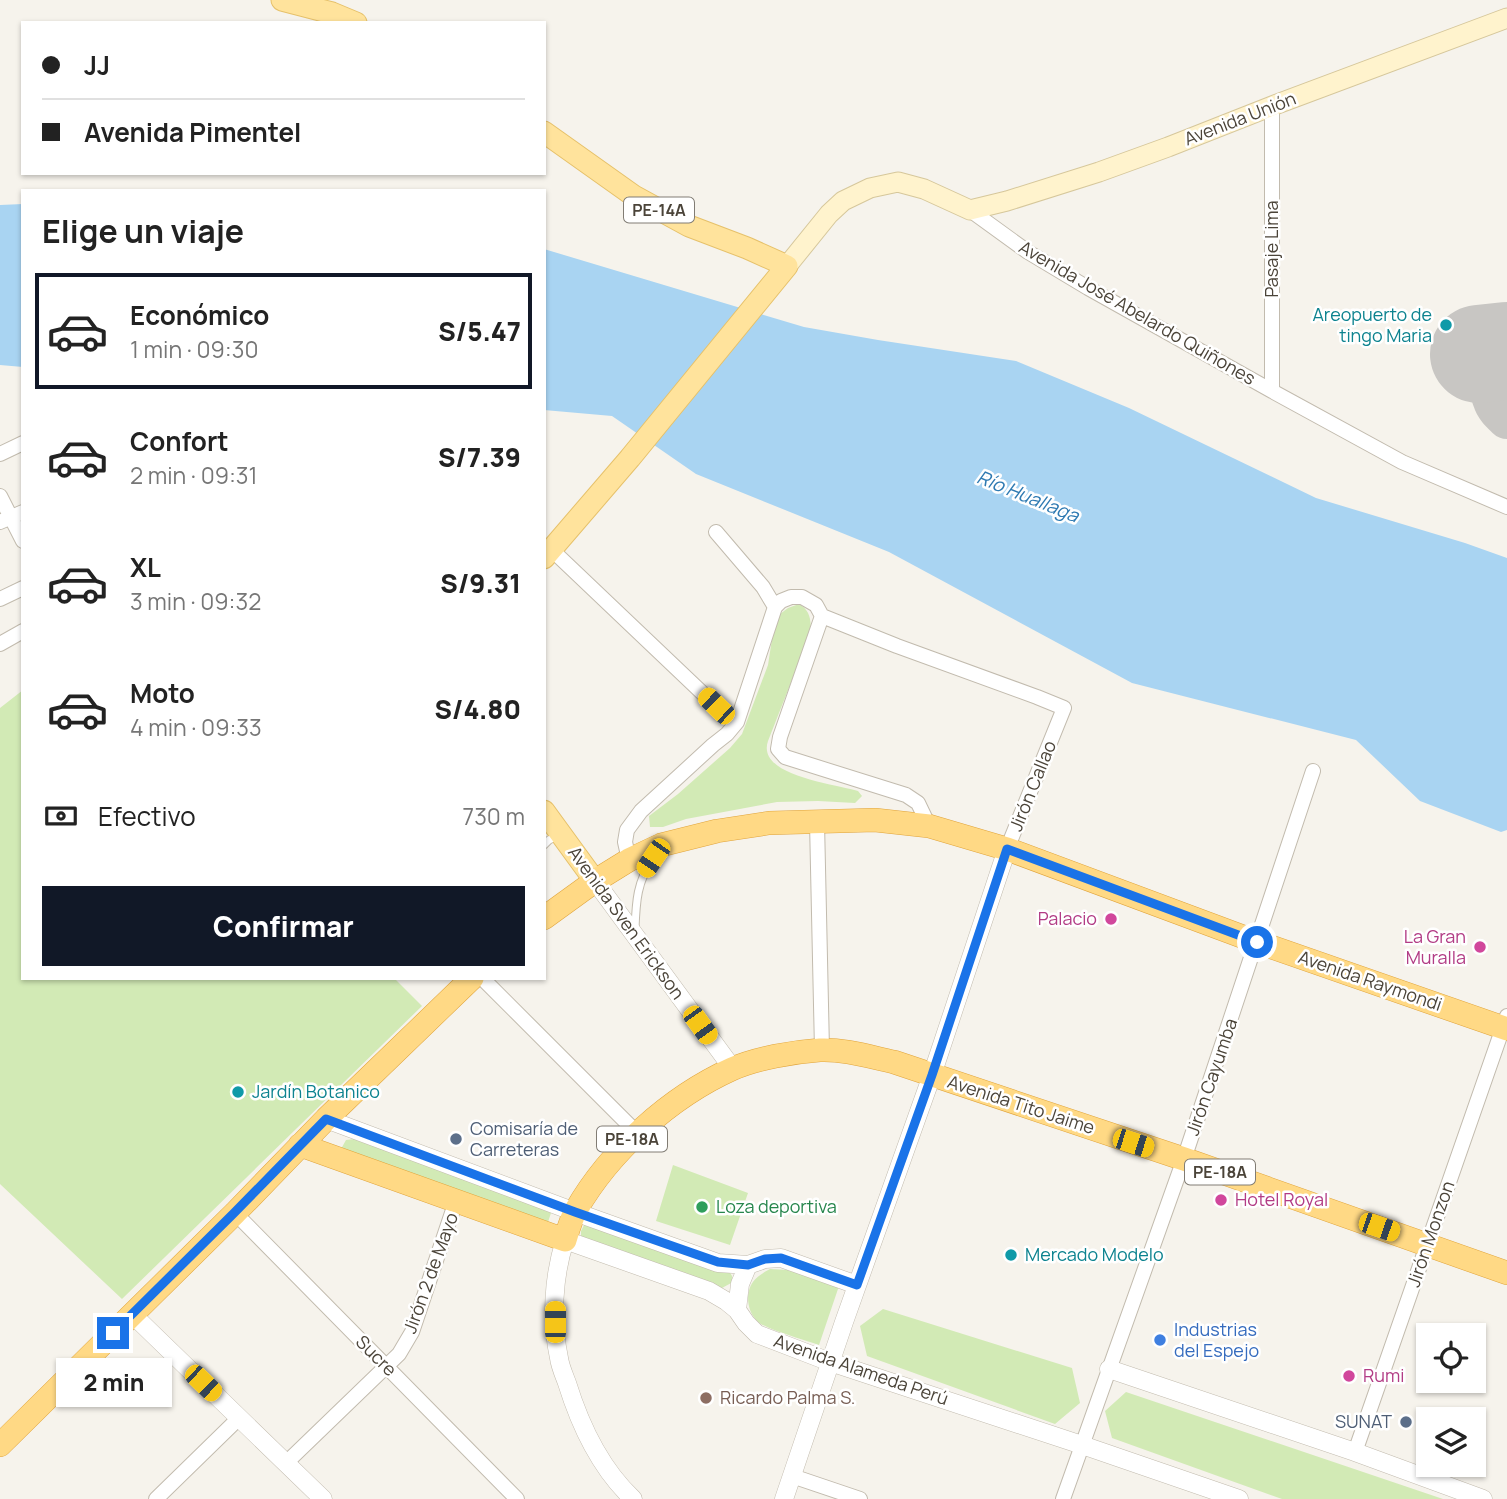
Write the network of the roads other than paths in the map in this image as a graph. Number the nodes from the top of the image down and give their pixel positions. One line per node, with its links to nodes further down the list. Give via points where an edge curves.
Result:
1 (282, 0): 3 (main road)
2 (1507, 18): 4 (main road, Avenida Unión)
3 (351, 21)
4 (1272, 106): 6 (main road, Avenida Unión, via 1099,172); 8 (street, Pasaje Lima)
5 (546, 133): 7 (main road, PE-14A, via 634,196 689,226)
6 (970, 210): 7 (main road, Avenida José Abelardo Quiñones, via 898,182 870,188 843,201); 8 (street, Avenida José Abelardo Quiñones, via 1088,289)
7 (787, 266): 16 (main road)
8 (1272, 391): 12 (street, Avenida José Abelardo Quiñones, via 1402,462)
9 (21, 444): 10 (street)
10 (0, 454)
11 (0, 496): 13 (street)
12 (1507, 507)
13 (11, 517): 15 (street)
14 (716, 532): 19 (street)
15 (21, 537)
16 (548, 554): 23 (street)
17 (21, 589): 18 (street)
18 (0, 599)
19 (775, 607): 20 (street, via 791,597 802,597 816,605); 23 (street)
20 (822, 616): 27 (street, via 778,749 785,757 906,795 918,803); 30 (street, Jirón Callao, via 1064,708)
21 (21, 632): 22 (street)
22 (0, 644)
23 (737, 722): 31 (street, via 641,811 627,830)
24 (1313, 771): 35 (street, Jirón Cayumba)
25 (546, 818): 28 (main road, Avenida Sven Erickson)
26 (817, 822): 27 (highway, Avenida Raymondi, via 875,820); 29 (highway, Avenida Raymondi, via 769,823); 39 (street)
27 (929, 826): 30 (highway, Avenida Raymondi)
28 (552, 839): 32 (main road, Avenida Sven Erickson)
29 (661, 845): 31 (highway, Avenida Raymondi); 34 (lane, via 638,889)
30 (1007, 849): 35 (highway, Avenida Raymondi); 41 (street, Jirón Callao)
31 (629, 860): 32 (highway, Avenida Raymondi)
32 (595, 881): 33 (highway, Avenida Raymondi); 34 (street, Avenida Sven Erickson)
33 (546, 914)
34 (635, 936): 40 (street, Avenida Sven Erickson)
35 (1257, 942): 38 (highway, Avenida Raymondi); 45 (street, Jirón Cayumba)
36 (484, 980): 43 (street)
37 (460, 982): 42 (highway)
38 (1506, 1024): 50 (street, Jirón Monzon)
39 (822, 1050): 40 (highway, PE-18A); 41 (highway, PE-18A, via 894,1062)
40 (733, 1069): 43 (highway, PE-18A, via 696,1089)
41 (932, 1075): 45 (highway, Avenida Tito Jaime / PE-18A); 53 (street, Jirón Callao)
42 (326, 1119): 44 (highway); 47 (street)
43 (637, 1133): 47 (highway, PE-18A, via 598,1177)
44 (300, 1145): 46 (highway, Avenida Alameda Perú); 48 (highway)
45 (1184, 1159): 50 (highway, Avenida Tito Jaime / PE-18A); 58 (street, Jirón Cayumba)
46 (456, 1201): 49 (highway, Avenida Alameda Perú); 57 (street, Jirón 2 de Mayo, via 412,1332)
47 (575, 1212): 49 (highway, PE-18A); 51 (street, via 718,1262)
48 (234, 1213): 55 (highway); 57 (street, Sucre)
49 (565, 1240): 54 (street, Avenida Alameda Perú, via 709,1292); 68 (street, via 555,1283 559,1358 586,1433 606,1468)
50 (1428, 1244): 52 (highway, Avenida Tito Jaime / PE-18A); 62 (street, Jirón Monzon)
51 (748, 1265): 53 (street, via 781,1258); 54 (street)
52 (1507, 1273)
53 (857, 1285): 56 (street, Jirón Callao)
54 (737, 1310): 56 (street, Avenida Alameda Perú, via 757,1334)
55 (132, 1314): 59 (street); 60 (highway)
56 (830, 1362): 61 (street, Avenida Alameda Perú); 64 (street, Jirón Callao)
57 (386, 1366): 63 (street, Jirón 2 de Mayo); 67 (street, Sucre)
58 (1109, 1369): 61 (street, Jirón Cayumba); 62 (street)
59 (239, 1418): 63 (street); 65 (street)
60 (0, 1445)
61 (1082, 1445): 71 (street, Jirón Cayumba); 72 (street, Avenida Alameda Perú)
62 (1355, 1452): 73 (street)
63 (286, 1463): 66 (street)
64 (792, 1476): 69 (street, Jirón Callao); 70 (street)
65 (156, 1499)
66 (323, 1499)
67 (517, 1499)
68 (633, 1499)
69 (784, 1499)
70 (860, 1499)
71 (1063, 1499)
72 (1239, 1499)
73 (1483, 1499)

